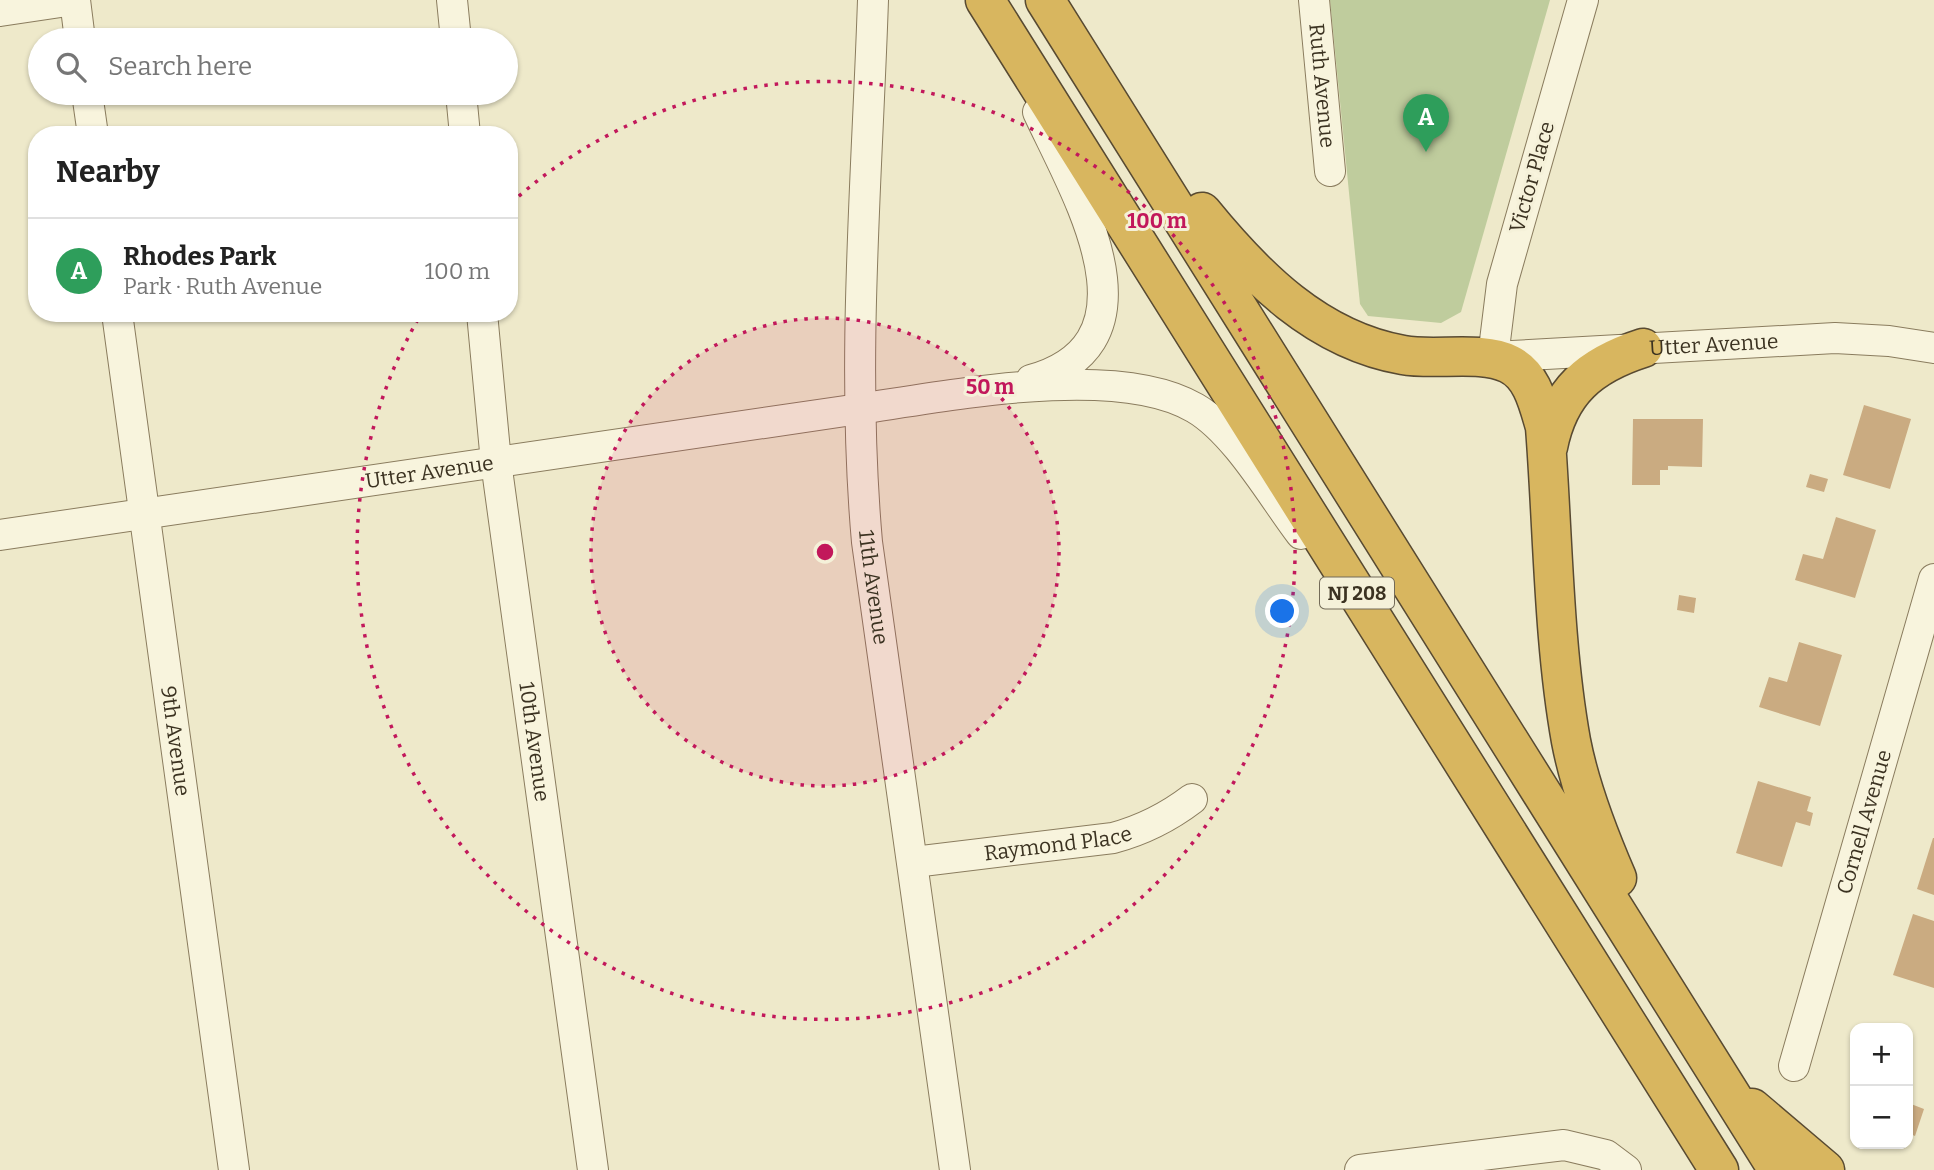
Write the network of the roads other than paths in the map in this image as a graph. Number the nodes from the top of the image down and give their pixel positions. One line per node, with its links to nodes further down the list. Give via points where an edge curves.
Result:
1 (74, 0): 8 (street); 9 (street)
2 (452, 0): 10 (street)
3 (873, 0): 23 (street, 11th Avenue)
4 (1045, 0): 11 (highway, NJ 208)
5 (1314, 0): 16 (street, Ruth Avenue)
6 (1583, 0): 21 (street, Victor Place, via 1502,284)
7 (989, 8): 22 (street, via 1083,209 1100,258 1104,288 1095,332 1075,358 1046,376); 29 (highway, NJ 208)
8 (0, 11)
9 (78, 28)
10 (455, 28)
11 (1101, 88): 21 (highway, via 1227,244 1287,302 1364,345 1446,359); 32 (highway, NJ 208)
12 (89, 105): 14 (street)
13 (462, 105): 15 (street)
14 (92, 126)
15 (464, 126)
16 (1330, 171)
17 (118, 322): 26 (street, 9th Avenue)
18 (483, 322): 25 (street, 10th Avenue)
19 (1643, 348): 20 (street, Utter Avenue, via 1835,338); 21 (street, Utter Avenue); 24 (highway, via 1599,366 1578,384 1561,403)
20 (1934, 348)
21 (1493, 357): 24 (highway, via 1523,374 1533,390 1545,427)
22 (1000, 389): 23 (street, Utter Avenue); 29 (street, via 1063,385 1137,389 1162,392 1197,408 1240,452)
23 (859, 408): 25 (street, Utter Avenue); 31 (street, 11th Avenue, via 867,542)
24 (1547, 452): 32 (highway, via 1572,742 1601,841)
25 (496, 462): 26 (street, Utter Avenue); 36 (street, 10th Avenue)
26 (144, 514): 27 (street, Utter Avenue); 35 (street, 9th Avenue)
27 (0, 535)
28 (1934, 579): 33 (street, Cornell Avenue)
29 (1424, 699): 40 (highway, NJ 208)
30 (1192, 799): 31 (street, Raymond Place, via 1169,817 1113,838)
31 (914, 862): 37 (street, 11th Avenue)
32 (1664, 988): 34 (highway, NJ 208)
33 (1794, 1066)
34 (1724, 1084): 41 (highway, NJ 208); 42 (highway)
35 (234, 1170)
36 (593, 1170)
37 (955, 1170)
38 (1360, 1170): 39 (street, via 1540,1146 1585,1148 1606,1155)
39 (1626, 1170)
40 (1719, 1170)
41 (1779, 1170)
42 (1825, 1170)

